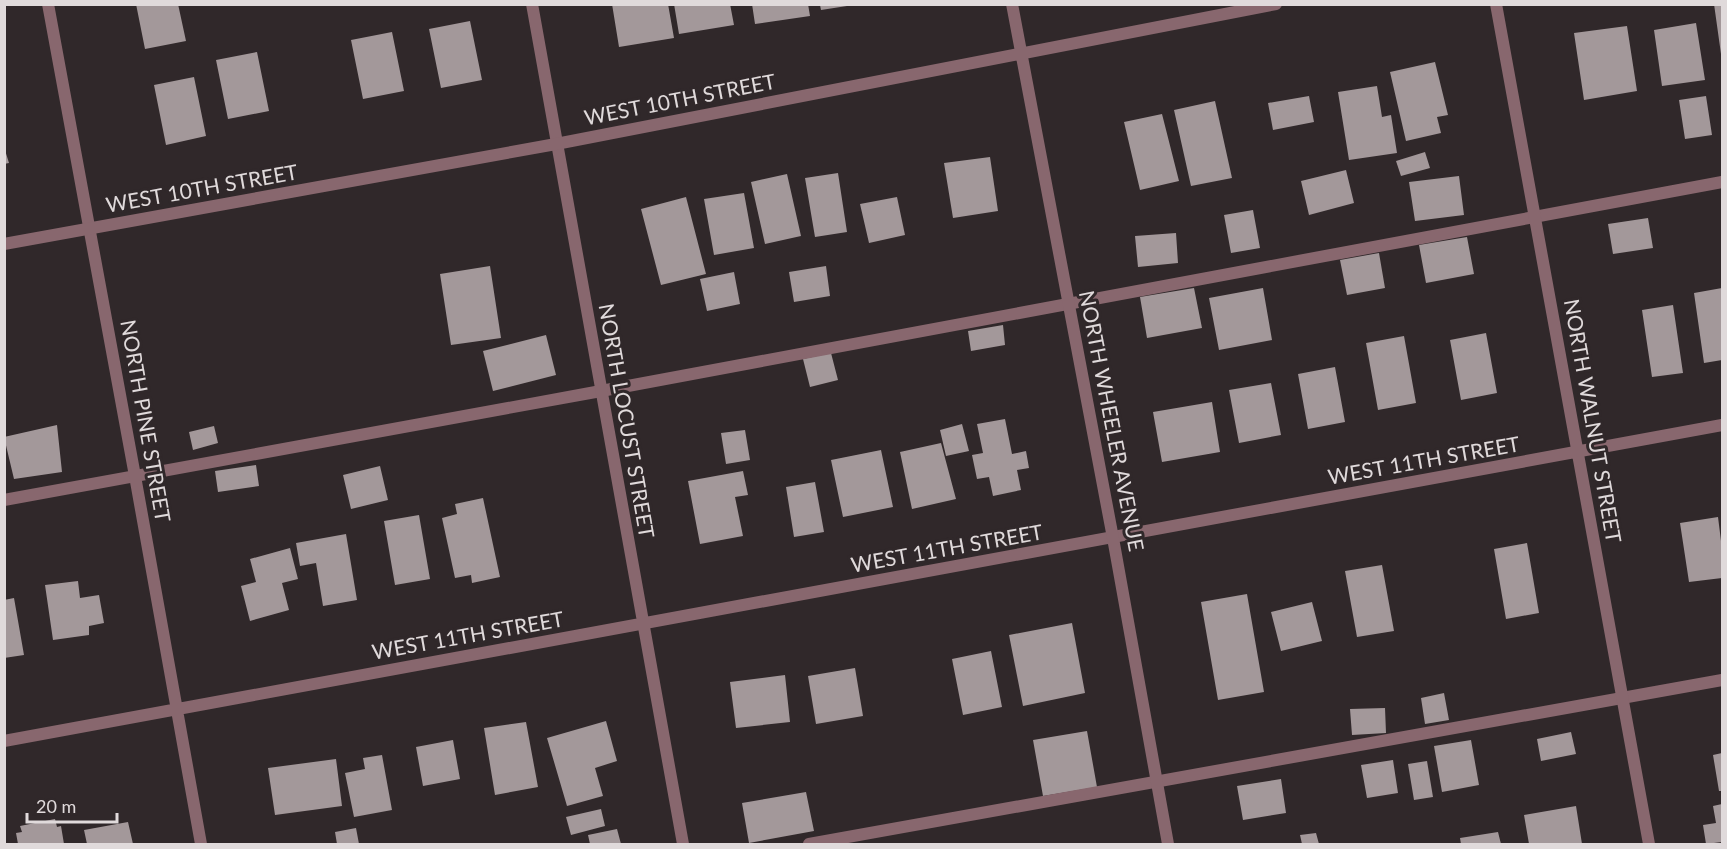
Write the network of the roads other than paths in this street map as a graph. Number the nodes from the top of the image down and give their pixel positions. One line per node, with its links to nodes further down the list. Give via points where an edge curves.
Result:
1 (48, 4): 10 (street, NORTH PINE STREET)
2 (532, 4): 7 (street, NORTH LOCUST STREET)
3 (1012, 4): 6 (street, NORTH WHEELER AVENUE)
4 (1276, 4): 6 (street, WEST 10TH STREET)
5 (1496, 4): 9 (street, NORTH WALNUT STREET)
6 (1022, 54): 7 (street, WEST 10TH STREET); 12 (street, NORTH WHEELER AVENUE)
7 (556, 144): 10 (street, WEST 10TH STREET); 13 (street, NORTH LOCUST STREET)
8 (1722, 182): 9 (street)
9 (1535, 217): 12 (street); 15 (street, NORTH WALNUT STREET)
10 (90, 229): 11 (street, WEST 10TH STREET); 16 (street, NORTH PINE STREET)
11 (4, 244)
12 (1069, 304): 13 (street); 18 (street, NORTH WHEELER AVENUE)
13 (601, 391): 16 (street); 19 (street, NORTH LOCUST STREET)
14 (1722, 425): 15 (street, WEST 11TH STREET)
15 (1578, 453): 18 (street, WEST 11TH STREET); 21 (street, NORTH WALNUT STREET)
16 (135, 476): 17 (street); 22 (street, NORTH PINE STREET)
17 (4, 500)
18 (1113, 538): 19 (street, WEST 11TH STREET); 24 (street, NORTH WHEELER AVENUE)
19 (643, 624): 22 (street, WEST 11TH STREET); 26 (street, NORTH LOCUST STREET)
20 (1722, 680): 21 (street)
21 (1623, 700): 24 (street); 29 (street, NORTH WALNUT STREET)
22 (177, 709): 23 (street, WEST 11TH STREET); 25 (street, NORTH PINE STREET)
23 (4, 741)
24 (1157, 782): 27 (street); 28 (street, NORTH WHEELER AVENUE)
25 (201, 844)
26 (683, 844)
27 (808, 844)
28 (1168, 844)
29 (1649, 844)

